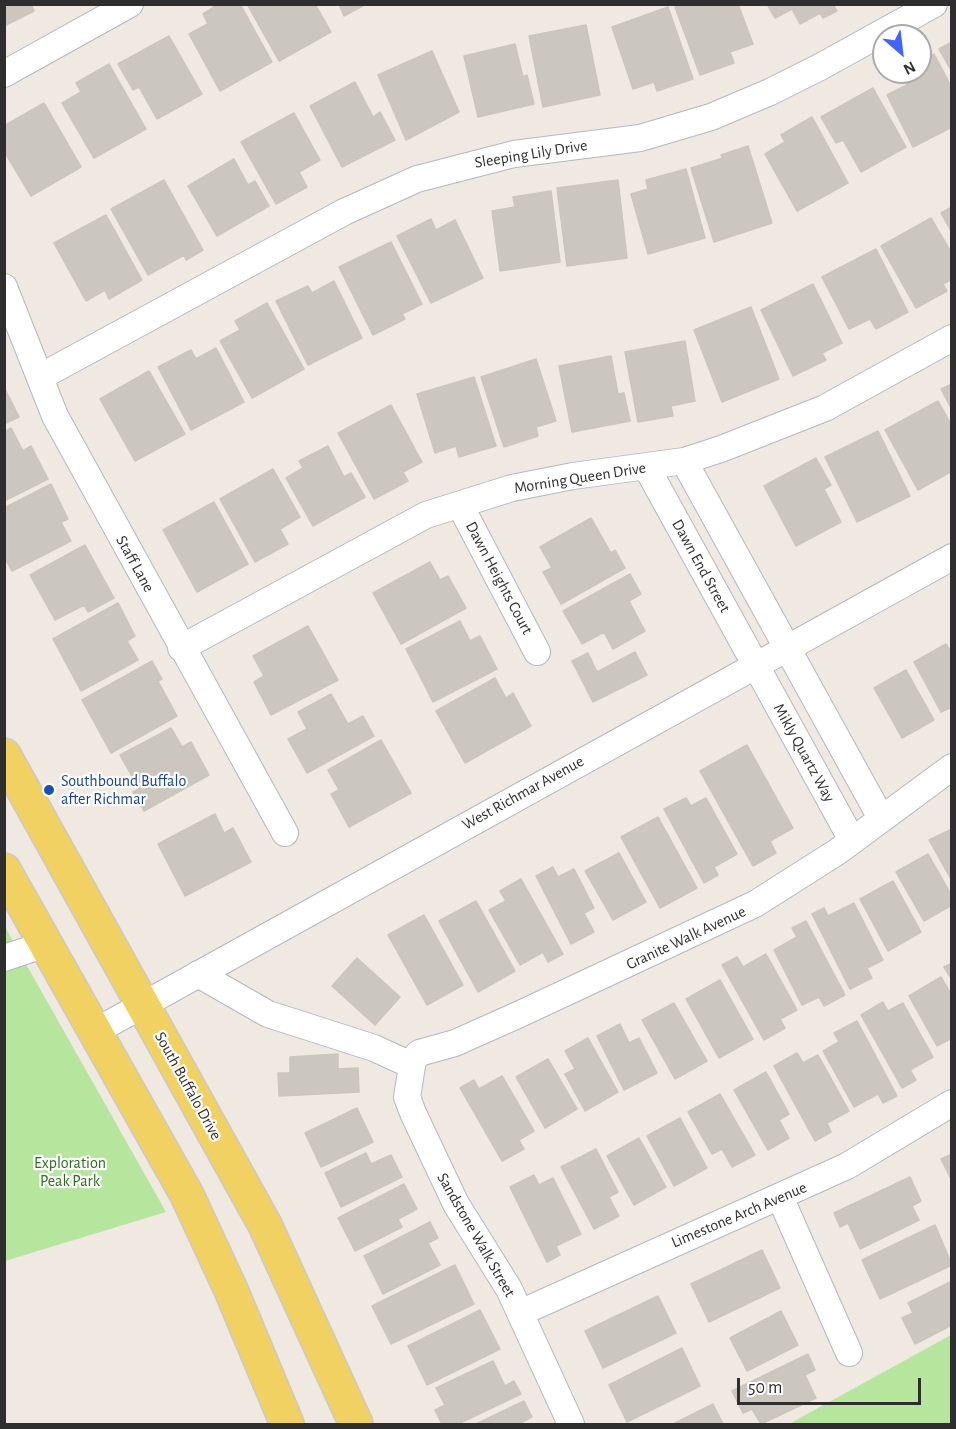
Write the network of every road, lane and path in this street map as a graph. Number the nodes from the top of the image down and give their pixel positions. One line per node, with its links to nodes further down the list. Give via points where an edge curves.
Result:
1 (130, 4): 3 (street)
2 (934, 4): 6 (street, Sleeping Lily Drive, via 770,92 711,117 640,138 514,154 417,179 344,212)
3 (4, 74)
4 (4, 286): 6 (street, Staff Lane)
5 (951, 338): 7 (street, Morning Queen Drive, via 825,408)
6 (40, 377): 12 (street, Staff Lane, via 55,416)
7 (684, 461): 8 (street, Morning Queen Drive); 11 (street)
8 (647, 468): 9 (street, Morning Queen Drive, via 512,488); 14 (street, Dawn End Street)
9 (460, 505): 12 (street, Morning Queen Drive, via 426,515 390,533); 13 (street, Dawn Heights Court)
10 (951, 557): 11 (street, West Richmar Avenue)
11 (787, 647): 14 (street, West Richmar Avenue); 17 (street)
12 (181, 648): 18 (street, Staff Lane)
13 (537, 652)
14 (755, 665): 19 (street, Mikly Quartz Way); 23 (street, West Richmar Avenue)
15 (4, 755): 24 (main road, South Buffalo Drive)
16 (951, 767): 17 (street, Granite Walk Avenue)
17 (881, 818): 19 (street, Granite Walk Avenue)
18 (285, 833)
19 (852, 840): 26 (street, Granite Walk Avenue, via 792,882 725,920 454,1043 419,1053)
20 (4, 870): 21 (main road)
21 (46, 944): 22 (street); 25 (main road)
22 (4, 958)
23 (198, 974): 24 (street, West Richmar Avenue); 26 (street, via 268,1014 374,1048)
24 (143, 1005): 25 (street, West Richmar Avenue); 32 (main road, South Buffalo Drive, via 264,1226)
25 (96, 1031): 31 (main road, via 187,1196)
26 (410, 1070): 29 (street, Sandstone Walk Street, via 407,1097 436,1163)
27 (951, 1102): 28 (street, Limestone Arch Avenue, via 848,1166)
28 (780, 1197): 29 (street, Limestone Arch Avenue); 30 (street)
29 (520, 1313): 33 (street, Sandstone Walk Street)
30 (849, 1353)
31 (287, 1425)
32 (356, 1425)
33 (571, 1425)

